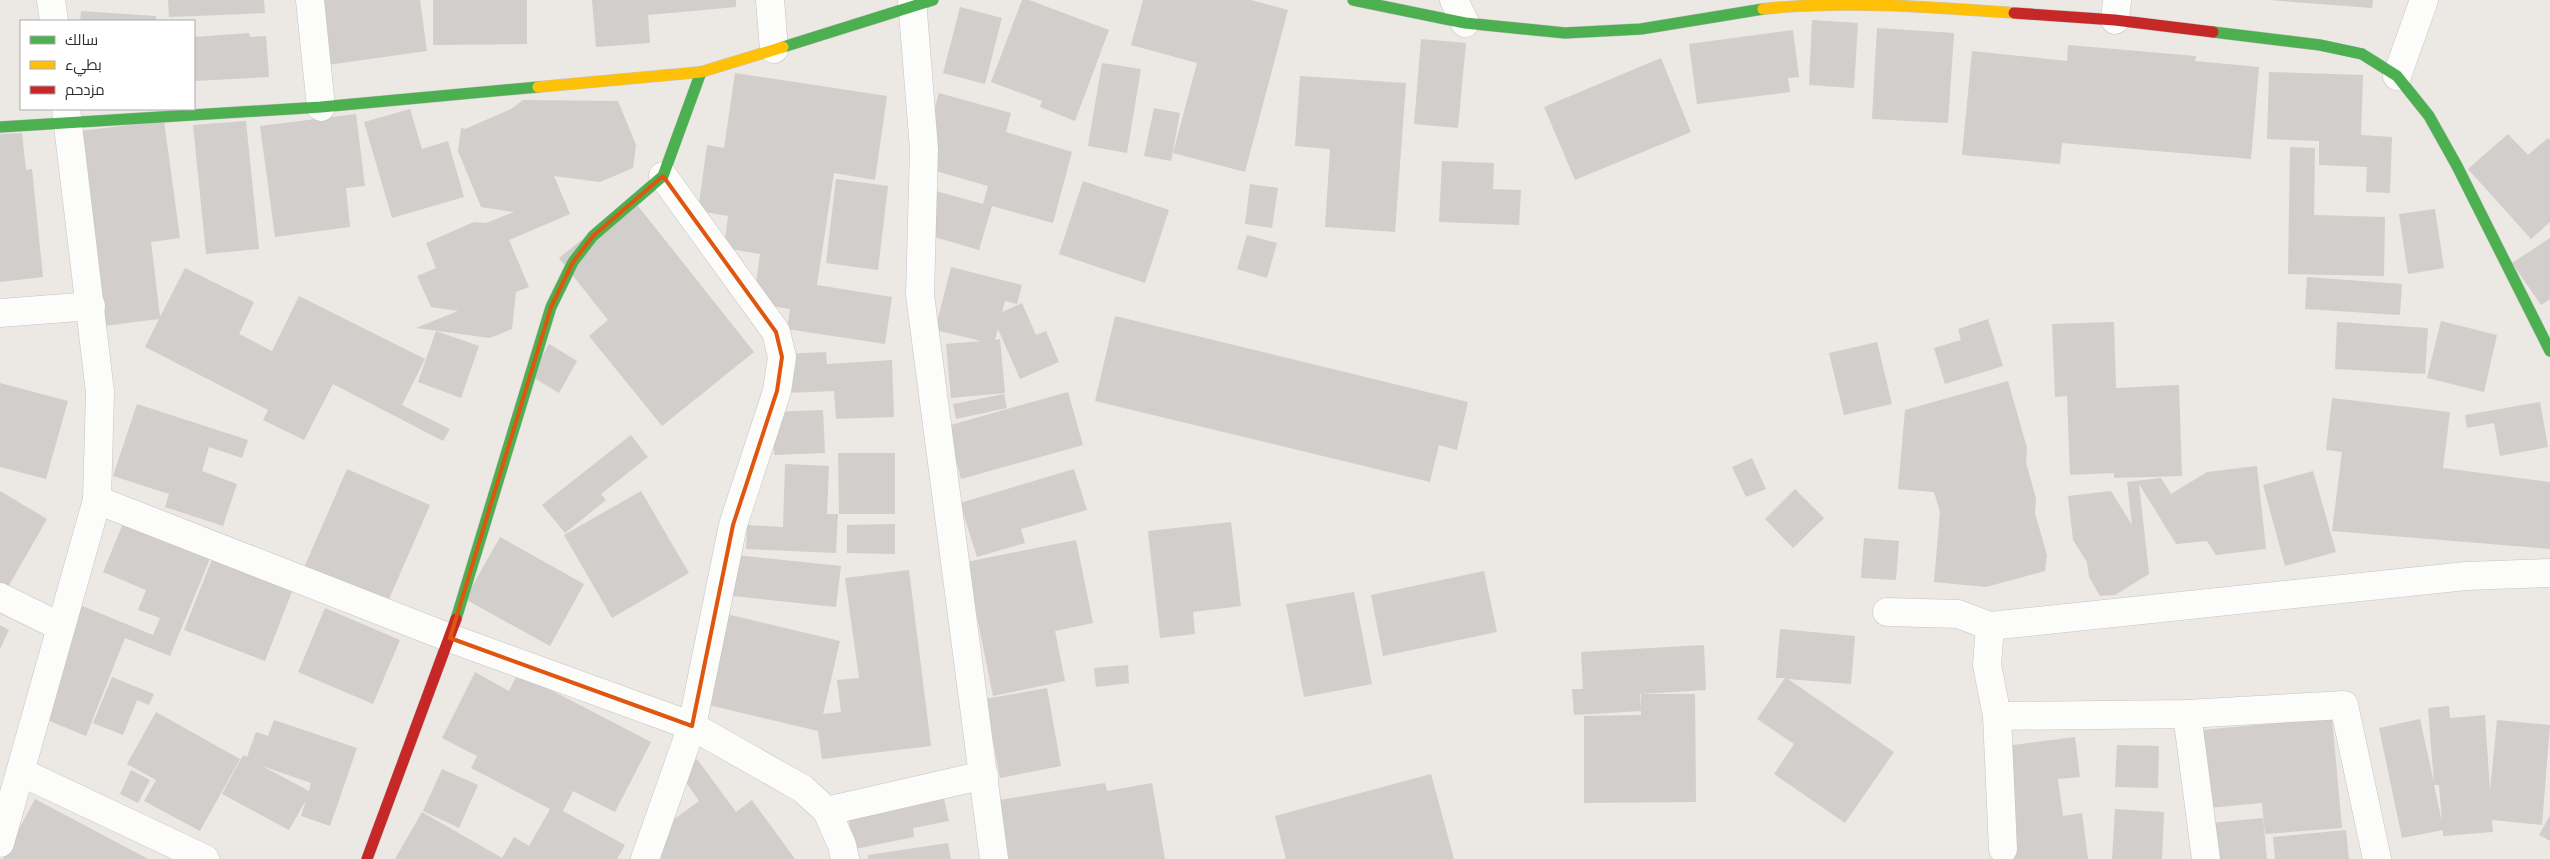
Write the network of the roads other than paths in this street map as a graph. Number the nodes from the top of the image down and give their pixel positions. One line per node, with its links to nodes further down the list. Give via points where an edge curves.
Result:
1 (51, 0): 10 (street)
2 (310, 0): 14 (street)
3 (770, 0): 11 (street)
4 (1353, 0): 9 (street)
5 (2424, 0): 13 (street)
6 (919, 2): 11 (street); 32 (street, via 924,149 920,295)
7 (1885, 2): 8 (street); 9 (street, via 1804,3 1641,29 1565,33)
8 (2116, 10): 13 (street, via 2362,54)
9 (1459, 11)
10 (54, 20)
11 (774, 49): 12 (street)
12 (702, 72): 14 (street); 17 (street)
13 (2397, 76): 20 (street, via 2429,116 2457,166)
14 (321, 107): 15 (street)
15 (67, 116): 16 (street); 18 (street)
16 (0, 127)
17 (663, 176): 27 (street, via 593,236 573,262 551,307); 30 (street, via 776,332 782,357 777,391 733,526)
18 (91, 306): 19 (street); 21 (street, via 100,392)
19 (0, 313)
20 (2550, 351)
21 (97, 500): 26 (street); 27 (street)
22 (2550, 572): 25 (street, via 2466,576)
23 (0, 597): 26 (street)
24 (1887, 612): 25 (street, via 1958,614)
25 (1990, 626): 29 (street, via 1987,665)
26 (60, 627): 31 (street)
27 (450, 638): 30 (street); 37 (street)
28 (2187, 714): 29 (street); 41 (street); 42 (street, via 2344,705)
29 (1997, 716): 35 (street)
30 (692, 726): 33 (street, via 803,789); 38 (street)
31 (21, 772): 34 (street); 36 (street)
32 (984, 775): 33 (street); 40 (street)
33 (827, 812): 39 (street)
34 (0, 843)
35 (2003, 849)
36 (205, 859)
37 (366, 859)
38 (645, 859)
39 (845, 859)
40 (994, 859)
41 (2206, 859)
42 (2378, 859)

